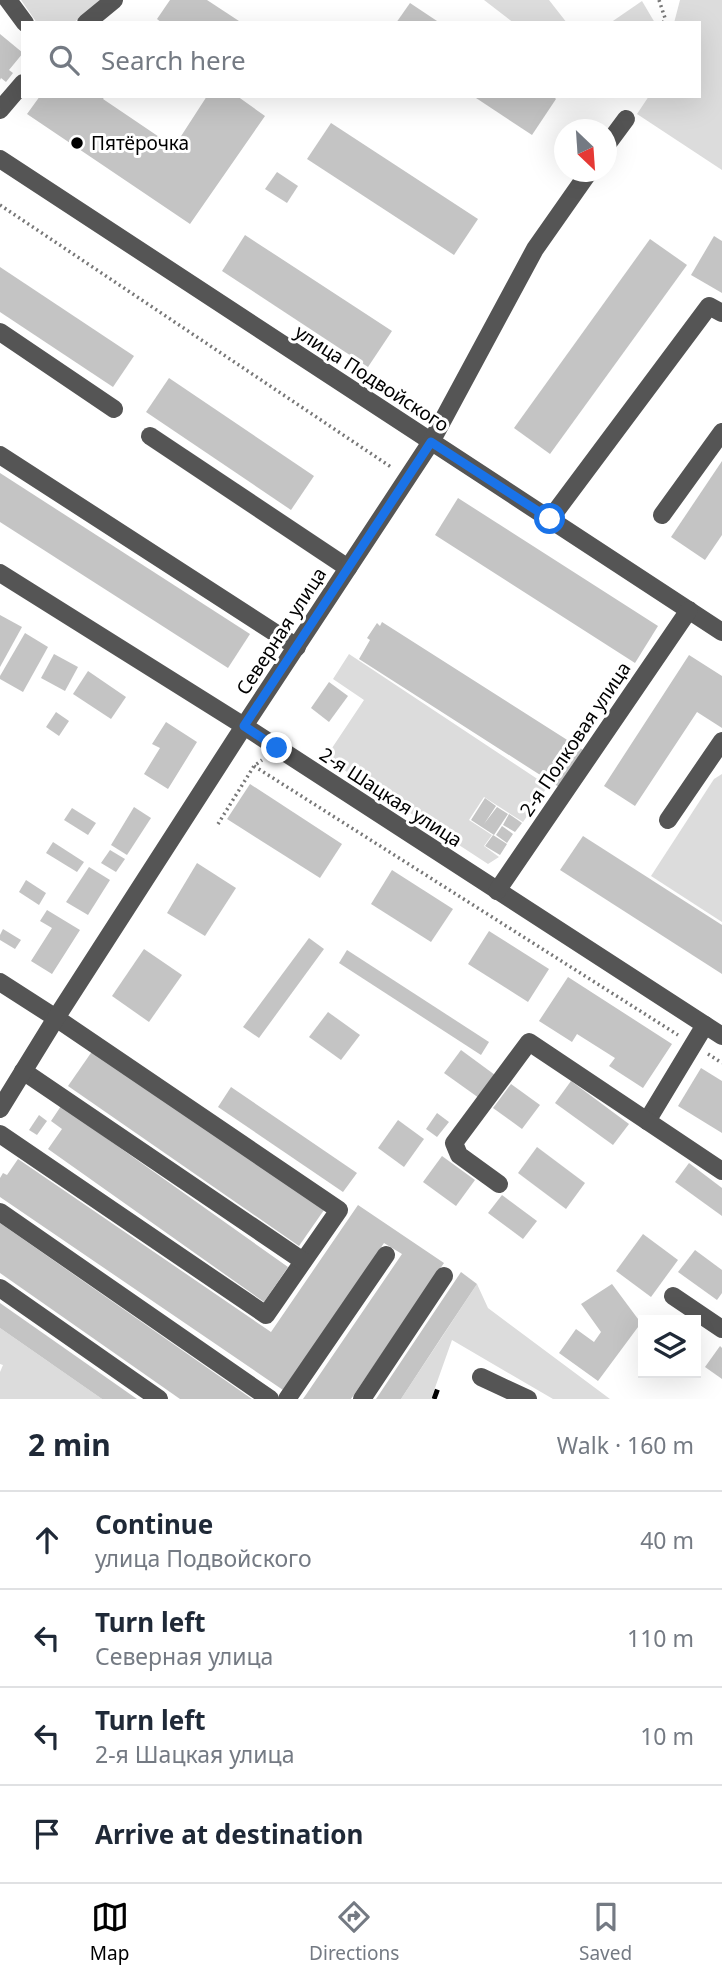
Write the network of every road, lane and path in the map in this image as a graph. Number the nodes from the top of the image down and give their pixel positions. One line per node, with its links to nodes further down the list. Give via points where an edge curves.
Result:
1 (8, 0): 4 (street)
2 (114, 0): 5 (street)
3 (659, 0): 6 (path)
4 (24, 21)
5 (88, 21)
6 (664, 21)
7 (21, 85): 8 (street)
8 (0, 110)
9 (626, 119): 10 (street)
10 (617, 132)
11 (0, 159): 19 (street, улица Подвойского)
12 (582, 182): 19 (street, Северная улица, via 535,249)
13 (0, 205): 21 (path)
14 (722, 313): 23 (street, via 709,306)
15 (0, 332): 16 (street)
16 (114, 409)
17 (722, 432): 22 (street)
18 (150, 436): 24 (street)
19 (431, 442): 21 (street, Северная улица); 23 (street, улица Подвойского)
20 (0, 455): 28 (street)
21 (408, 478): 24 (street, Северная улица)
22 (662, 515)
23 (550, 519): 26 (street, улица Подвойского)
24 (348, 568): 28 (street, Северная улица)
25 (0, 573): 29 (street, 2-я Шацкая улица)
26 (689, 610): 27 (street, улица Подвойского); 35 (street, 2-я Полковая улица)
27 (722, 632)
28 (297, 647): 29 (street, Северная улица)
29 (244, 726): 31 (street, 2-я Шацкая улица); 37 (street, Северная улица)
30 (722, 741): 33 (street)
31 (277, 748): 32 (path); 35 (street, 2-я Шацкая улица)
32 (254, 766): 34 (path); 40 (path)
33 (668, 820)
34 (218, 824)
35 (497, 891): 38 (street, 2-я Шацкая улица)
36 (0, 982): 37 (street)
37 (56, 1018): 42 (street, Северная улица); 50 (street, via 339,1210)
38 (705, 1026): 39 (street, 2-я Шацкая улица); 40 (street)
39 (722, 1037)
40 (694, 1045): 41 (path); 44 (street)
41 (722, 1063)
42 (23, 1071): 43 (street, Северная улица); 50 (street)
43 (0, 1109)
44 (648, 1121): 46 (street); 47 (street, via 529,1042 454,1143 459,1155)
45 (0, 1134): 50 (street, via 266,1315)
46 (722, 1171)
47 (499, 1184)
48 (0, 1212): 57 (street)
49 (386, 1255): 58 (street)
50 (303, 1261)
51 (444, 1276): 59 (street)
52 (0, 1288): 56 (street)
53 (673, 1296): 54 (street)
54 (722, 1329)
55 (481, 1377): 60 (street)
56 (159, 1399)
57 (270, 1399)
58 (287, 1399)
59 (362, 1399)
60 (528, 1399)

